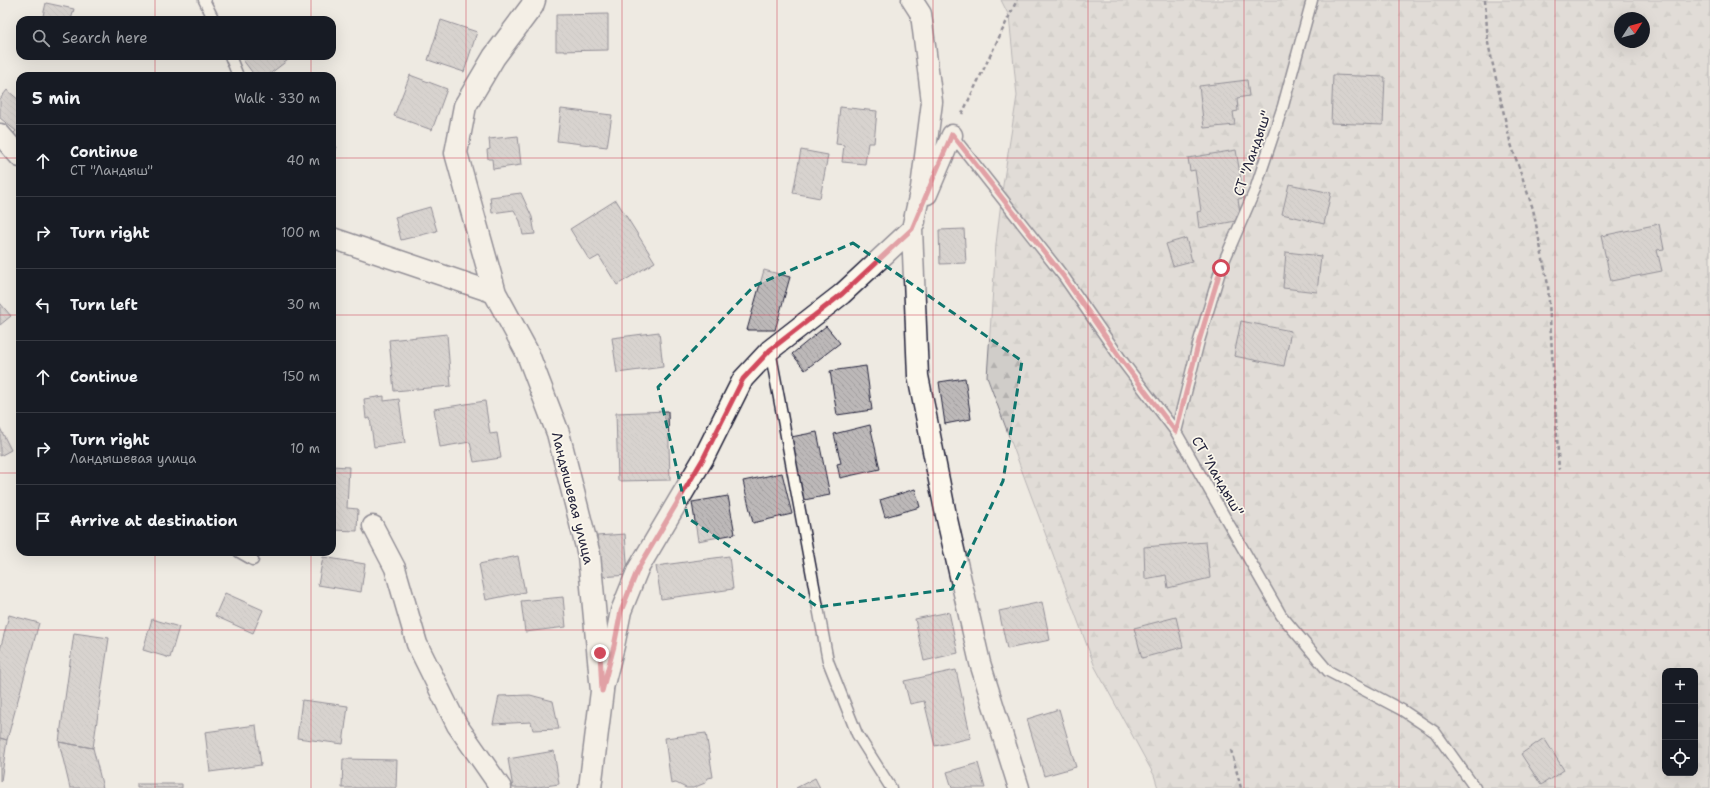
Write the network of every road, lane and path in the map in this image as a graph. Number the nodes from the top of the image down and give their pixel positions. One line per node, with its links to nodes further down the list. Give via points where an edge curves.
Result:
1 (204, 0): 7 (lane)
2 (534, 0): 15 (street, Ландышевая улица, via 494,57 465,106 456,153)
3 (912, 0): 13 (street, via 921,14 932,102 921,188)
4 (1018, 0): 11 (path)
5 (1312, 0): 17 (lane, СТ "Ландыш", via 1283,106 1255,190 1221,268)
6 (1485, 0): 18 (path, via 1488,43 1510,141 1533,209 1548,285)
7 (212, 16)
8 (232, 60): 9 (lane)
9 (236, 72)
10 (0, 134): 12 (street)
11 (952, 134): 13 (street); 17 (lane, via 1064,277)
12 (16, 153)
13 (912, 229): 16 (street, via 842,294); 27 (street, via 918,376 980,663)
14 (336, 239): 15 (street)
15 (495, 293): 22 (street, Ландышевая улица, via 527,352 558,433 589,555)
16 (770, 350): 22 (street, via 743,379 703,459 638,569 621,611); 26 (lane, via 828,661 857,734)
17 (1176, 432): 29 (lane, СТ "Ландыш", via 1281,615 1328,670 1402,710 1435,732)
18 (1559, 470)
19 (373, 526): 24 (street, via 394,568 416,644 457,725)
20 (246, 556): 21 (lane)
21 (253, 560)
22 (602, 691): 25 (street, Ландышевая улица)
23 (1231, 750): 28 (path)
24 (501, 788)
25 (590, 788)
26 (891, 788)
27 (1019, 788)
28 (1241, 788)
29 (1475, 788)

